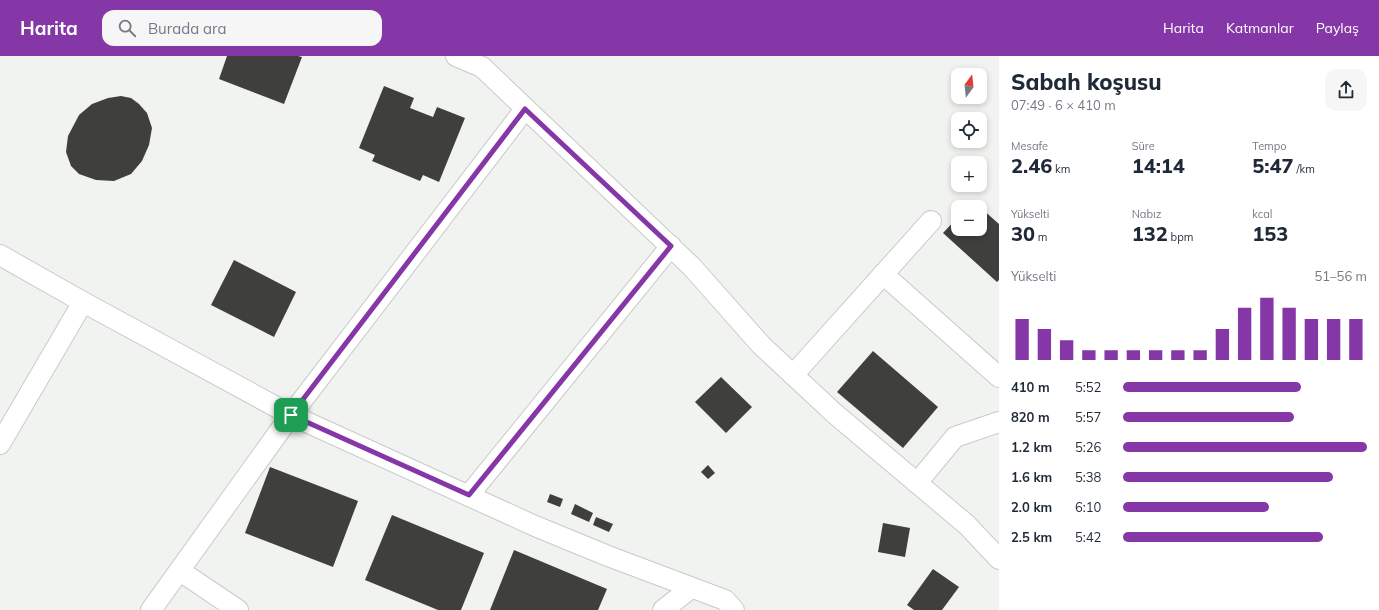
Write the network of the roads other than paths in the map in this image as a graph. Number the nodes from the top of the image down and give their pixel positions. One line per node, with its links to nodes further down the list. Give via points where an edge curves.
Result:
1 (456, 56): 2 (street, via 482,67)
2 (525, 109): 4 (street); 10 (street)
3 (930, 221): 6 (street)
4 (671, 246): 8 (street, via 761,345); 14 (street)
5 (0, 255): 7 (street)
6 (883, 274): 8 (street); 9 (street)
7 (83, 302): 10 (street); 12 (street)
8 (793, 375): 13 (street)
9 (999, 377)
10 (291, 415): 14 (street); 16 (street)
11 (999, 422): 13 (street, via 955,437)
12 (0, 444)
13 (917, 483): 15 (street, via 967,525)
14 (469, 495): 17 (street, via 535,526)
15 (999, 559)
16 (180, 571): 18 (street); 19 (street)
17 (691, 588): 20 (street); 21 (street, via 725,600)
18 (151, 610)
19 (238, 610)
20 (663, 610)
21 (734, 610)

